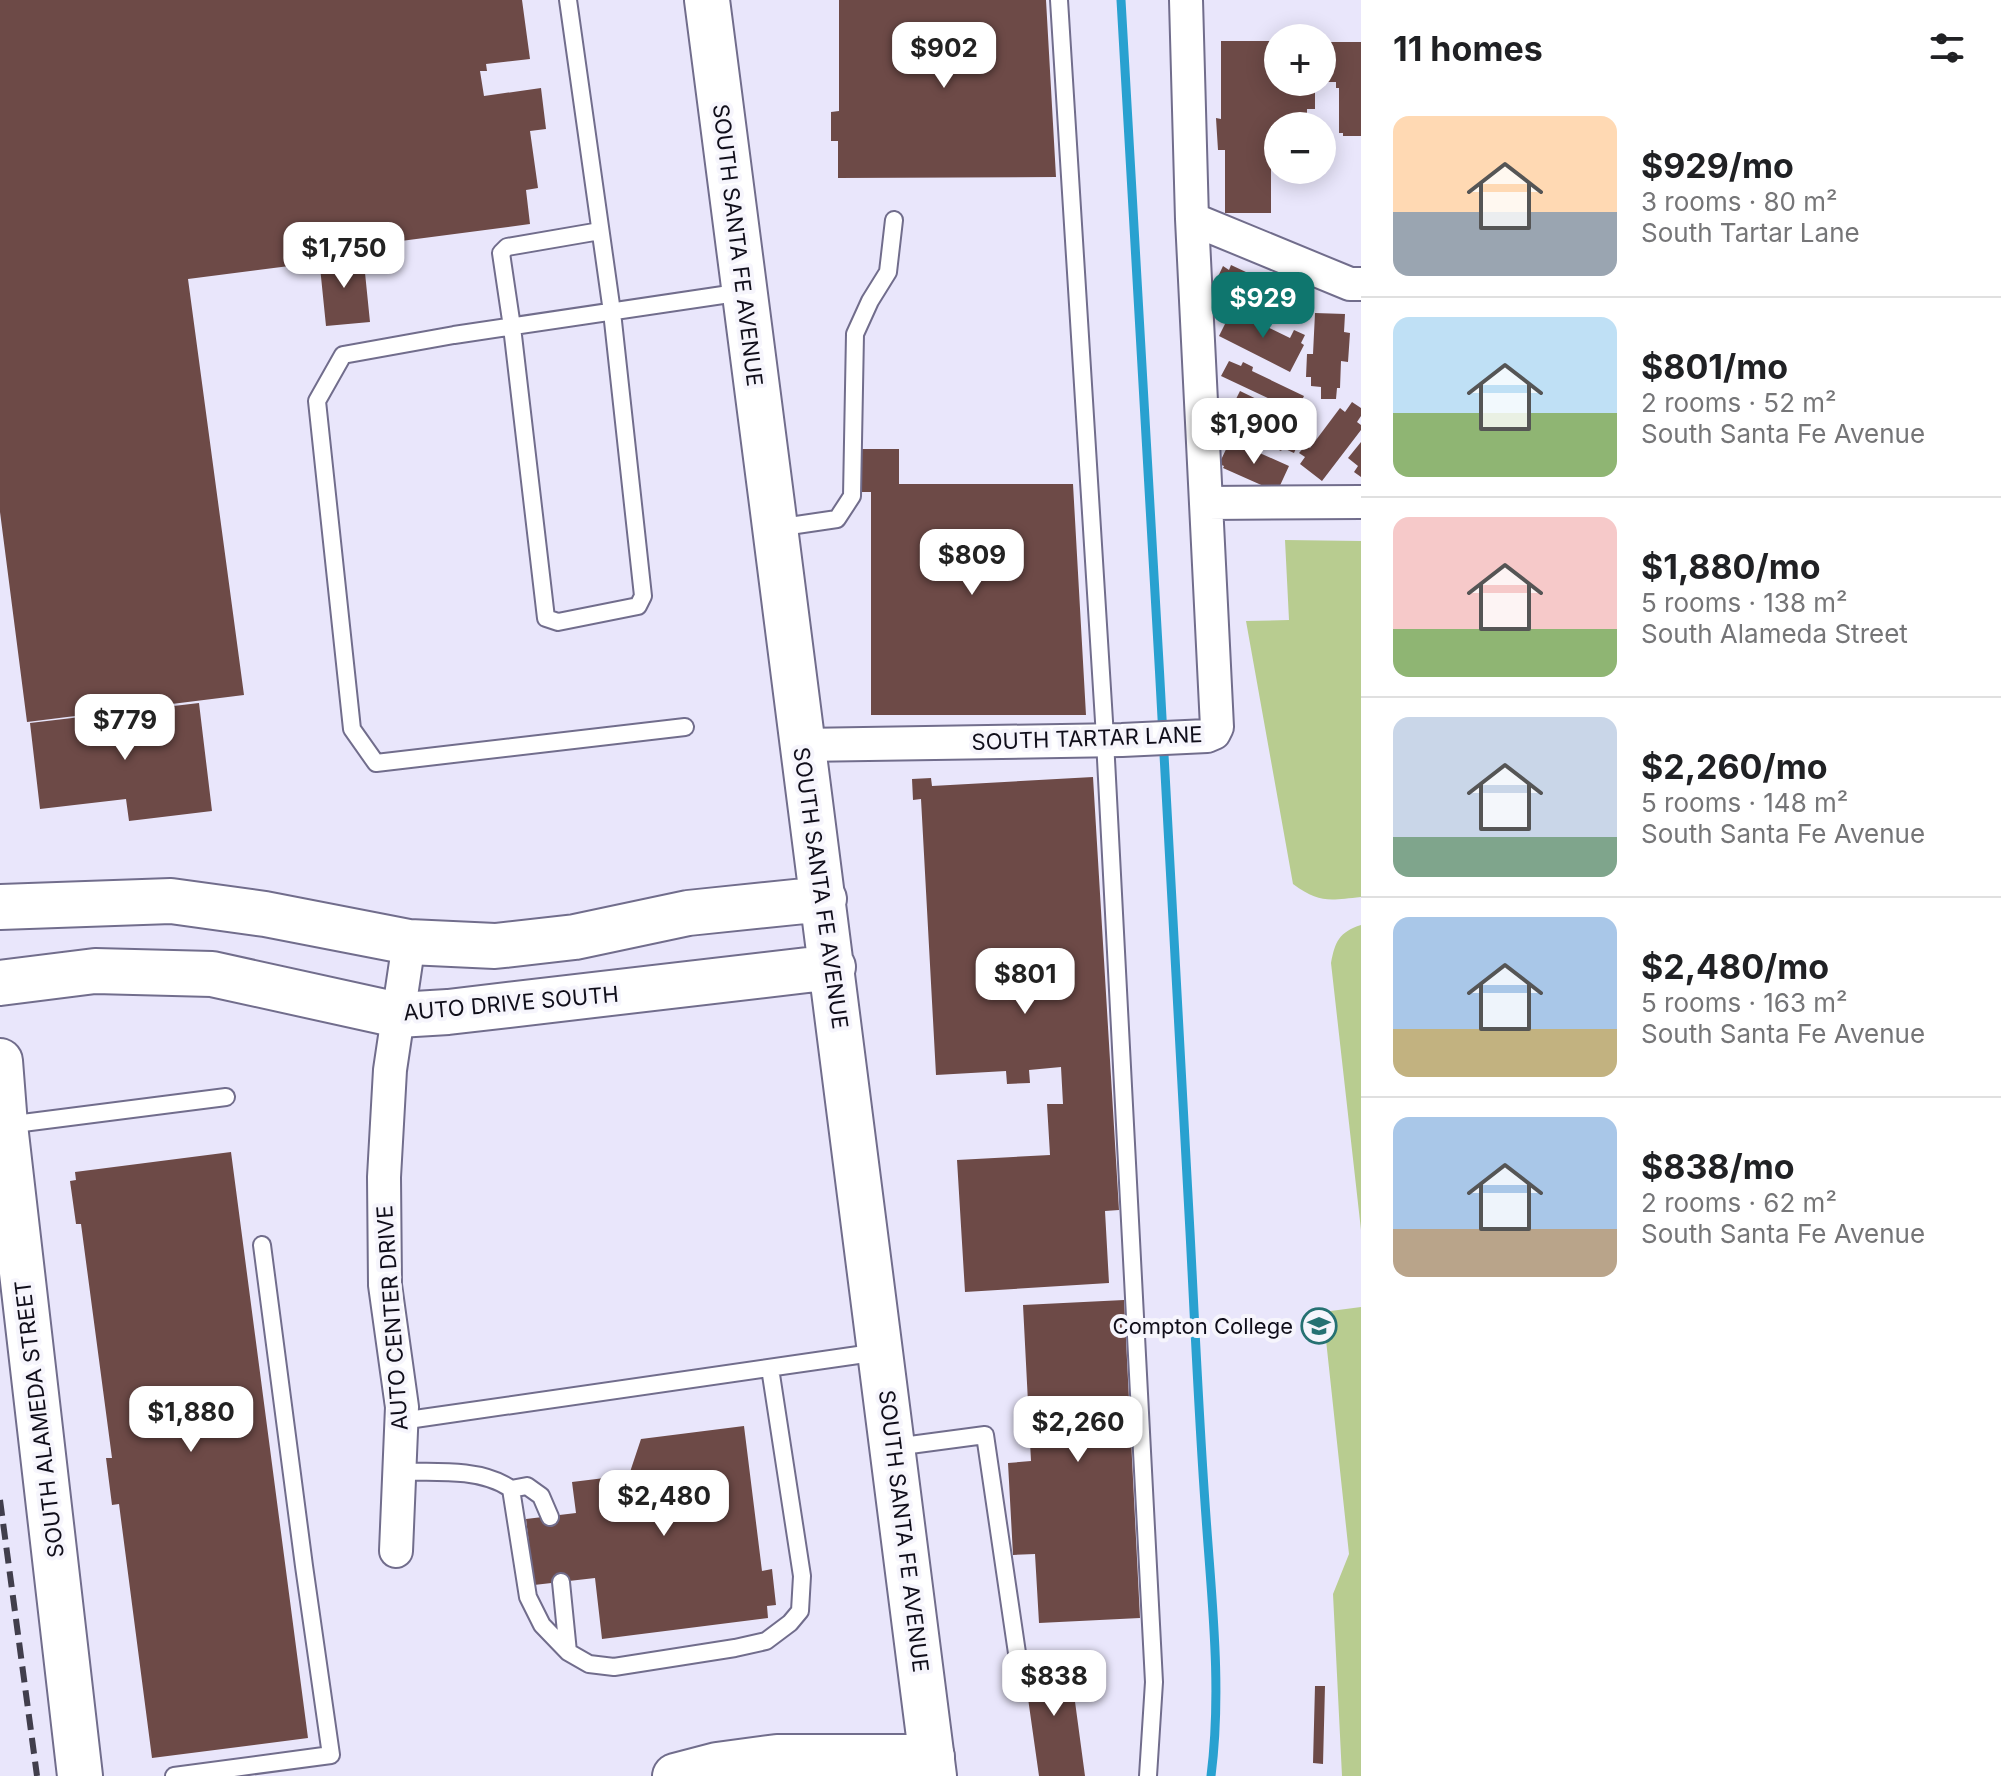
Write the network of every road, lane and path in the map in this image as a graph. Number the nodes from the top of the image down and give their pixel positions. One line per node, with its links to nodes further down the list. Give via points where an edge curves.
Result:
1 (568, 0): 7 (lane)
2 (707, 0): 9 (main road, SOUTH SANTA FE AVENUE)
3 (1059, 0): 16 (lane)
4 (1186, 0): 5 (street, SOUTH TARTAR LANE)
5 (1192, 219): 8 (street); 13 (street, SOUTH TARTAR LANE)
6 (894, 220): 14 (lane, via 888,272 855,334 852,496 837,519)
7 (600, 231): 10 (lane); 11 (lane, via 507,247 501,253)
8 (1361, 284)
9 (744, 292): 10 (lane); 14 (main road, SOUTH SANTA FE AVENUE)
10 (612, 312): 11 (lane); 11 (lane, via 643,596 638,606 558,622 546,618)
11 (512, 327): 15 (lane, via 343,355 317,401 352,729 376,763)
12 (1361, 502): 13 (street)
13 (1207, 503): 16 (street, SOUTH TARTAR LANE, via 1217,727 1207,736)
14 (774, 528): 17 (main road, SOUTH SANTA FE AVENUE)
15 (685, 727)
16 (1114, 740): 17 (street, SOUTH TARTAR LANE); 43 (lane, via 1154,1682)
17 (802, 745): 18 (main road, SOUTH SANTA FE AVENUE)
18 (824, 899): 20 (main road, via 688,913 575,937 495,946); 21 (main road, SOUTH SANTA FE AVENUE)
19 (0, 907): 20 (main road, via 171,901)
20 (409, 942): 23 (street, AUTO CENTER DRIVE)
21 (833, 967): 23 (main road, AUTO DRIVE SOUTH); 28 (main road, SOUTH SANTA FE AVENUE)
22 (0, 983): 23 (main road, AUTO DRIVE SOUTH, via 95,971 212,974)
23 (398, 1015): 30 (street, AUTO CENTER DRIVE, via 384,1177 385,1285)
24 (0, 1061): 26 (main road, SOUTH ALAMEDA STREET)
25 (226, 1097): 26 (lane)
26 (5, 1125): 40 (main road, SOUTH ALAMEDA STREET)
27 (262, 1245): 41 (lane, via 331,1755)
28 (881, 1352): 29 (lane); 31 (main road, SOUTH SANTA FE AVENUE)
29 (770, 1368): 30 (lane); 37 (lane, via 802,1576 800,1611 766,1641 735,1648 614,1667 589,1664)
30 (401, 1421): 32 (street, AUTO CENTER DRIVE)
31 (893, 1447): 38 (lane, via 985,1435); 39 (main road, SOUTH SANTA FE AVENUE)
32 (399, 1472): 33 (lane, via 486,1477); 35 (street, AUTO CENTER DRIVE)
33 (511, 1489): 34 (lane, via 527,1486 541,1496); 37 (lane, via 528,1597 542,1625)
34 (550, 1517)
35 (396, 1551)
36 (561, 1582): 37 (lane)
37 (568, 1652)
38 (1017, 1653)
39 (933, 1766): 42 (main road, via 777,1757)
40 (80, 1776)
41 (174, 1776)
42 (675, 1776)
43 (1148, 1776)

